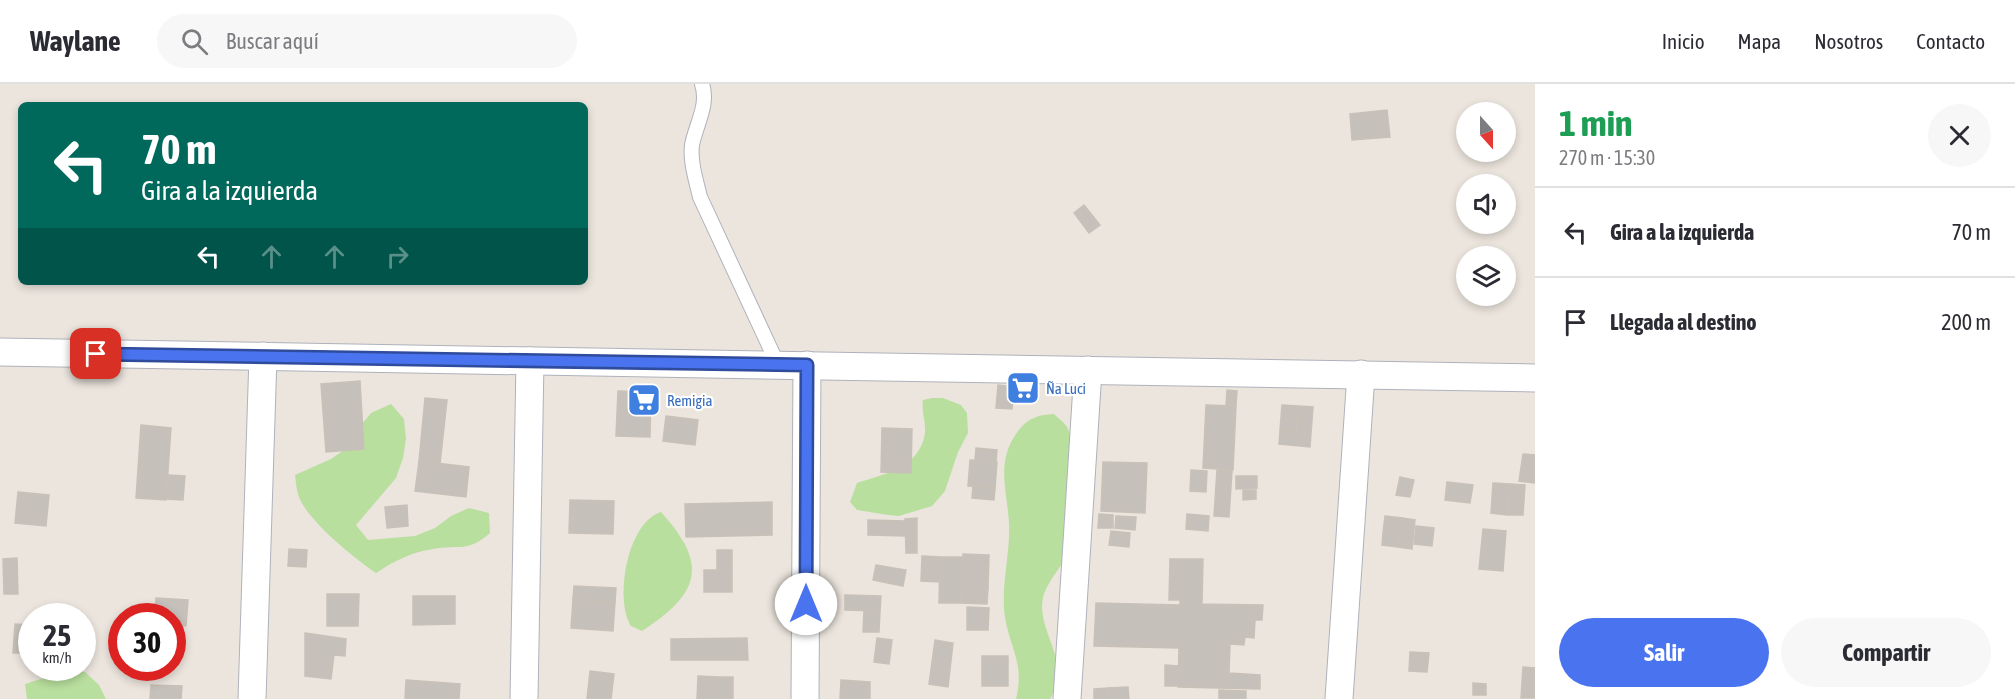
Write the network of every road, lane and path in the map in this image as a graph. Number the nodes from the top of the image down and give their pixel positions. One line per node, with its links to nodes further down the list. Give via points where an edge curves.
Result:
1 (702, 84): 5 (lane, via 704,105 692,146 700,197)
2 (0, 352): 3 (street)
3 (263, 356): 4 (street); 10 (street)
4 (530, 361): 5 (street); 11 (street)
5 (778, 365): 6 (street)
6 (807, 365): 7 (street); 12 (street)
7 (1088, 370): 8 (street); 13 (street)
8 (1361, 374): 9 (street); 14 (street)
9 (1535, 378)
10 (252, 699)
11 (524, 699)
12 (805, 699)
13 (1067, 699)
14 (1340, 699)

